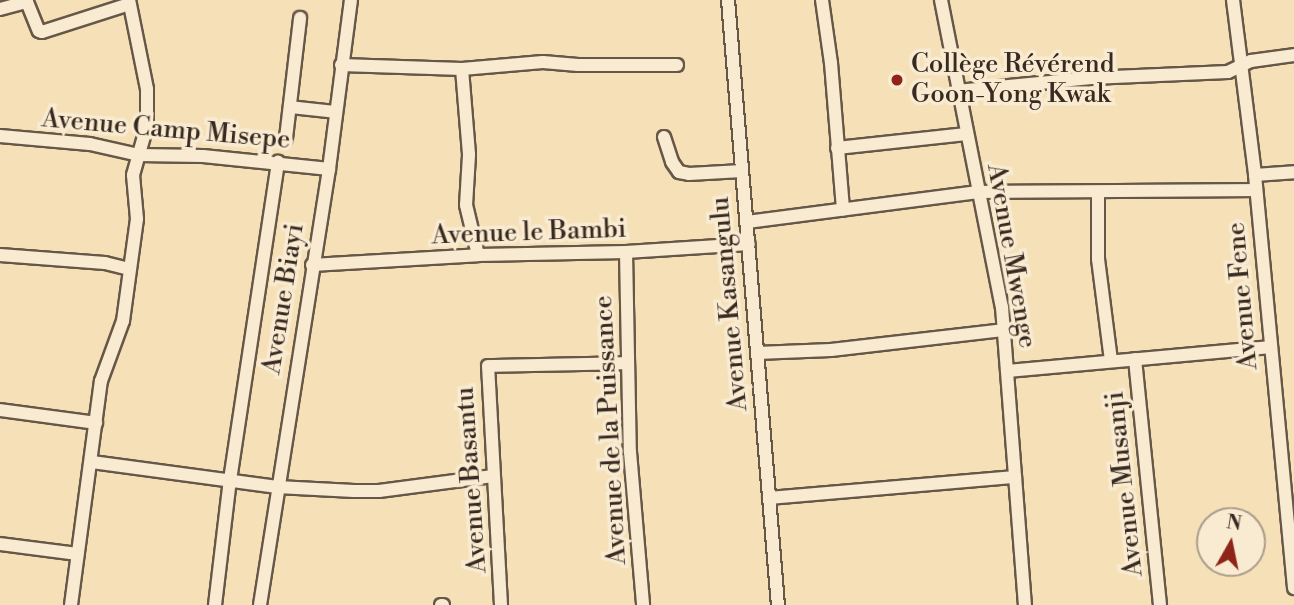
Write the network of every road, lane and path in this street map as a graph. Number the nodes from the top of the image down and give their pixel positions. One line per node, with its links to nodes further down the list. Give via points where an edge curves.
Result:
1 (351, 0): 10 (street, Avenue Biayi)
2 (727, 0): 25 (street, Avenue Kasangulu)
3 (822, 0): 21 (street)
4 (941, 0): 14 (street, Avenue Mwenge)
5 (1233, 0): 12 (street, Avenue Fene)
6 (129, 2): 7 (street, via 42,32 27,2); 22 (street, via 149,109)
7 (0, 9)
8 (300, 18): 15 (street)
9 (1294, 55): 12 (street)
10 (341, 65): 13 (street); 16 (street, Avenue Biayi)
11 (677, 65): 13 (street, via 543,62)
12 (1240, 67): 14 (street, via 1228,72); 27 (street, Avenue Fene)
13 (462, 69): 35 (street, via 469,155 466,205)
14 (957, 91): 17 (street, Avenue Mwenge)
15 (290, 107): 16 (street); 20 (street)
16 (336, 112): 24 (street, Avenue Biayi)
17 (966, 134): 21 (street); 29 (street, Avenue Mwenge)
18 (0, 136): 22 (street, Avenue Camp Misepe, via 90,144)
19 (664, 137): 25 (street, via 679,172)
20 (286, 138)
21 (837, 148): 31 (street)
22 (139, 155): 23 (street, Avenue Camp Misepe); 38 (street, via 133,182 136,226)
23 (278, 162): 24 (street, Avenue Camp Misepe); 51 (street)
24 (329, 169): 37 (street, Avenue Biayi)
25 (742, 171): 32 (street, Avenue Kasangulu)
26 (1294, 172): 27 (street)
27 (1255, 174): 28 (street, Avenue Fene)
28 (1256, 190): 30 (street); 40 (street, Avenue Fene)
29 (978, 192): 30 (street); 31 (street); 39 (street, Avenue Mwenge)
30 (1098, 193): 43 (street, via 1098,259)
31 (844, 210): 32 (street)
32 (747, 222): 33 (street, Avenue Kasangulu)
33 (748, 244): 34 (street, Avenue le Bambi); 41 (street, Avenue Kasangulu)
34 (626, 252): 35 (street, Avenue le Bambi); 44 (street, Avenue de la Puissance)
35 (478, 255): 37 (street, Avenue le Bambi)
36 (0, 256): 38 (street)
37 (312, 265): 52 (street, Avenue Biayi)
38 (129, 269): 47 (street, via 123,321 104,366)
39 (1003, 330): 41 (street, via 831,350); 45 (street, Avenue Mwenge)
40 (1270, 347): 42 (street); 54 (street, Avenue Fene)
41 (757, 353): 53 (street, Avenue Kasangulu)
42 (1136, 359): 43 (street); 65 (street, Avenue Musanji)
43 (1111, 360): 45 (street)
44 (628, 363): 49 (street, Avenue Basantu, via 489,366); 62 (street, Avenue de la Puissance, via 630,452)
45 (1008, 371): 50 (street, Avenue Mwenge)
46 (0, 410): 47 (street)
47 (96, 423): 48 (street)
48 (92, 462): 51 (street); 56 (street)
49 (493, 475): 52 (street, via 379,491); 61 (street, Avenue Basantu)
50 (1015, 477): 53 (street); 64 (street, Avenue Mwenge)
51 (230, 480): 52 (street); 59 (street)
52 (277, 487): 60 (street, Avenue Biayi)
53 (769, 498): 63 (street, Avenue Kasangulu)
54 (1290, 516): 57 (street, Avenue Fene)
55 (0, 544): 56 (street)
56 (77, 554): 58 (street)
57 (1294, 588)
58 (71, 605)
59 (215, 605)
60 (260, 605)
61 (501, 605)
62 (643, 605)
63 (778, 605)
64 (1025, 605)
65 (1160, 605)

